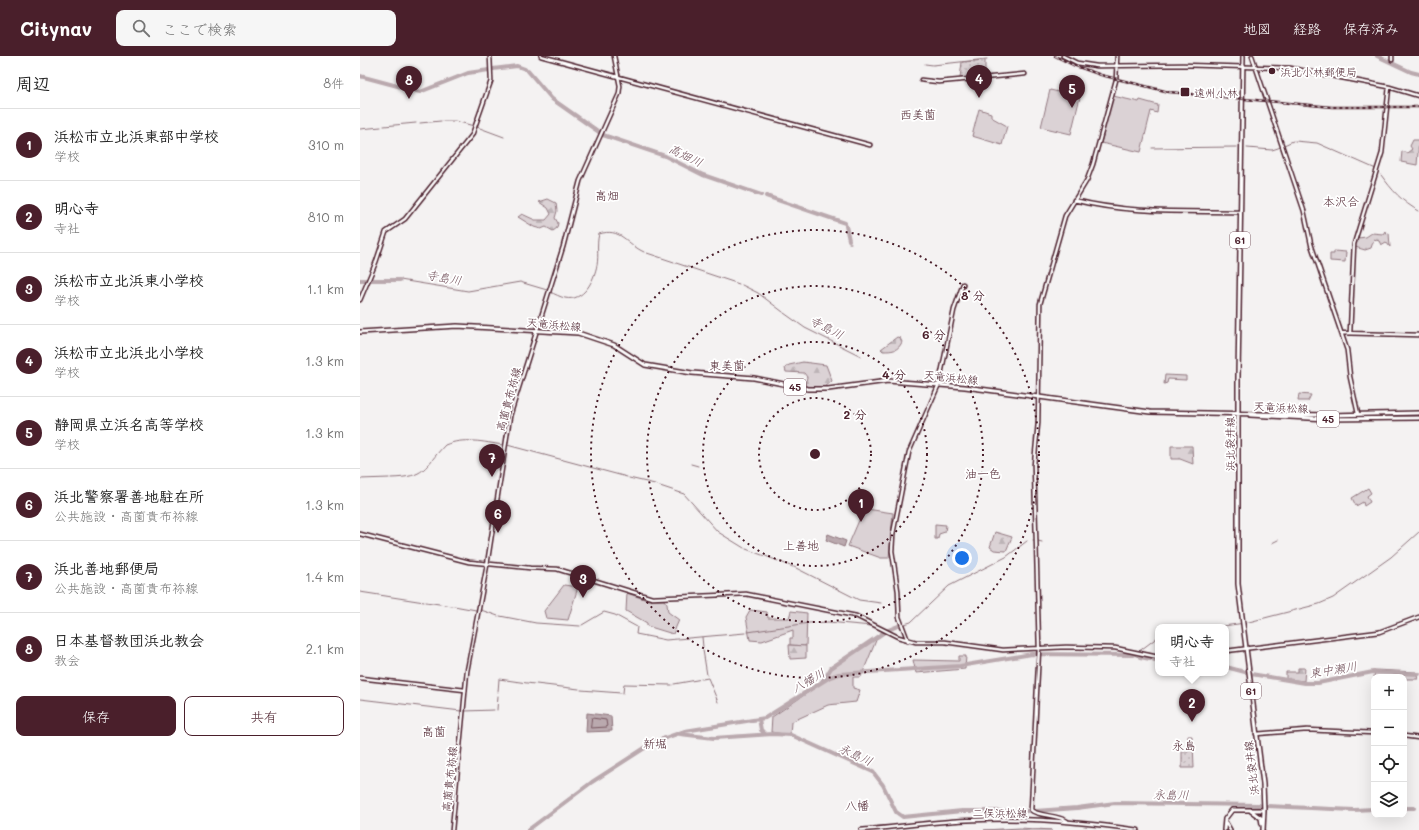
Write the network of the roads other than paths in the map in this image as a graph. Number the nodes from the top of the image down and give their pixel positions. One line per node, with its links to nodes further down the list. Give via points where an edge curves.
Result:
1 (490, 56): 20 (street, via 491,79 468,142 405,219 386,232)
2 (540, 56): 12 (street)
3 (614, 56): 12 (street, 高薗貴布祢線)
4 (1063, 56): 8 (street, via 1086,65)
5 (1118, 56): 8 (street)
6 (1243, 56): 9 (main road, 浜北袋井線 / 61)
7 (1252, 56): 10 (street)
8 (1118, 65): 9 (street); 17 (street, via 1093,164 1087,180)
9 (1243, 66): 10 (street); 18 (main road, 浜北袋井線 / 61)
10 (1256, 67): 14 (street, via 1296,68); 23 (street, via 1304,211 1311,244)
11 (1025, 74): 13 (street, via 939,82)
12 (618, 77): 16 (street); 21 (street, 高薗貴布祢線, via 619,94 580,181 563,247)
13 (921, 80)
14 (1389, 87): 15 (street); 24 (street, via 1382,153 1354,244)
15 (1419, 96)
16 (870, 145)
17 (1074, 200): 18 (street, via 1103,207 1133,210); 27 (street, via 1065,216 1041,300)
18 (1240, 212): 29 (main road, 浜北袋井線 / 61)
19 (963, 284): 26 (street, via 954,310)
20 (360, 300)
21 (536, 331): 22 (main road, 天竜浜松線 / 45, via 457,326); 26 (main road, 天竜浜松線 / 45, via 587,336 614,345 645,365 766,379 798,388 828,389 877,381); 33 (street, 高薗貴布祢線, via 510,416)
22 (360, 332)
23 (1342, 333): 24 (street); 30 (street)
24 (1350, 333): 25 (street)
25 (1419, 335)
26 (939, 384): 27 (main road, 天竜浜松線 / 45); 35 (street, via 908,452 893,534 893,562 899,617)
27 (1039, 397): 29 (main road, 天竜浜松線 / 45, via 1142,411); 37 (street, via 1034,465)
28 (1419, 413): 30 (main road, 天竜浜松線 / 45)
29 (1238, 414): 30 (main road, 天竜浜松線 / 45); 31 (main road, 天竜浜松線 / 45, via 1313,418); 36 (main road, 浜北袋井線 / 61, via 1238,584)
30 (1358, 414)
31 (1419, 418)
32 (360, 534): 33 (street)
33 (487, 565): 35 (street, via 557,568 652,598 746,594 856,616); 41 (street, 高薗貴布祢線)
34 (1419, 617): 36 (street, via 1379,632)
35 (908, 640): 37 (street, via 954,643 990,649)
36 (1244, 648): 38 (street); 43 (main road, 浜北袋井線 / 61)
37 (1038, 650): 39 (street, via 1115,648); 49 (street, via 1031,810)
38 (1229, 650)
39 (1155, 656)
40 (360, 678): 41 (street)
41 (465, 690): 50 (street, 高薗貴布祢線)
42 (1371, 733): 43 (street, via 1307,730)
43 (1256, 734): 46 (main road, 浜北袋井線 / 61)
44 (1407, 736): 45 (street)
45 (1419, 738)
46 (1264, 810): 47 (main road); 55 (main road, 浜北袋井線 / 61)
47 (1252, 811): 48 (main road, via 1232,810); 55 (main road, via 1261,818)
48 (1225, 819): 53 (main road); 54 (main road)
49 (1067, 821): 51 (street, 二俣浜松線, via 974,820); 52 (street, 二俣浜松線)
50 (452, 830)
51 (861, 830)
52 (1138, 830)
53 (1224, 830)
54 (1230, 830)
55 (1262, 830)

